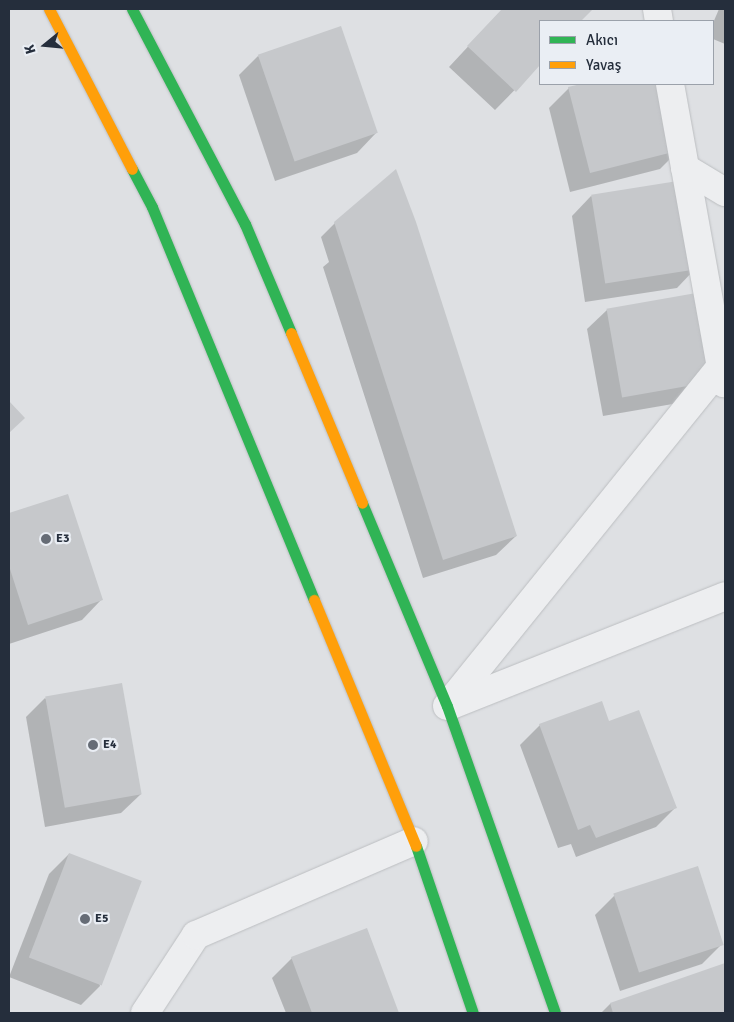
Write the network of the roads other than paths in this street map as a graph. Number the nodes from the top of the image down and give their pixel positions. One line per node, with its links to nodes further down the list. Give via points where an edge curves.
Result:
1 (49, 9): 9 (main road, via 152,207)
2 (132, 9): 8 (main road, via 245,224)
3 (670, 85): 4 (street)
4 (685, 168): 5 (street); 6 (street)
5 (725, 192)
6 (723, 378): 8 (street)
7 (725, 596): 8 (street)
8 (447, 706): 12 (main road)
9 (414, 841): 10 (street, via 196,935); 11 (main road)
10 (145, 1013)
11 (474, 1013)
12 (555, 1013)

